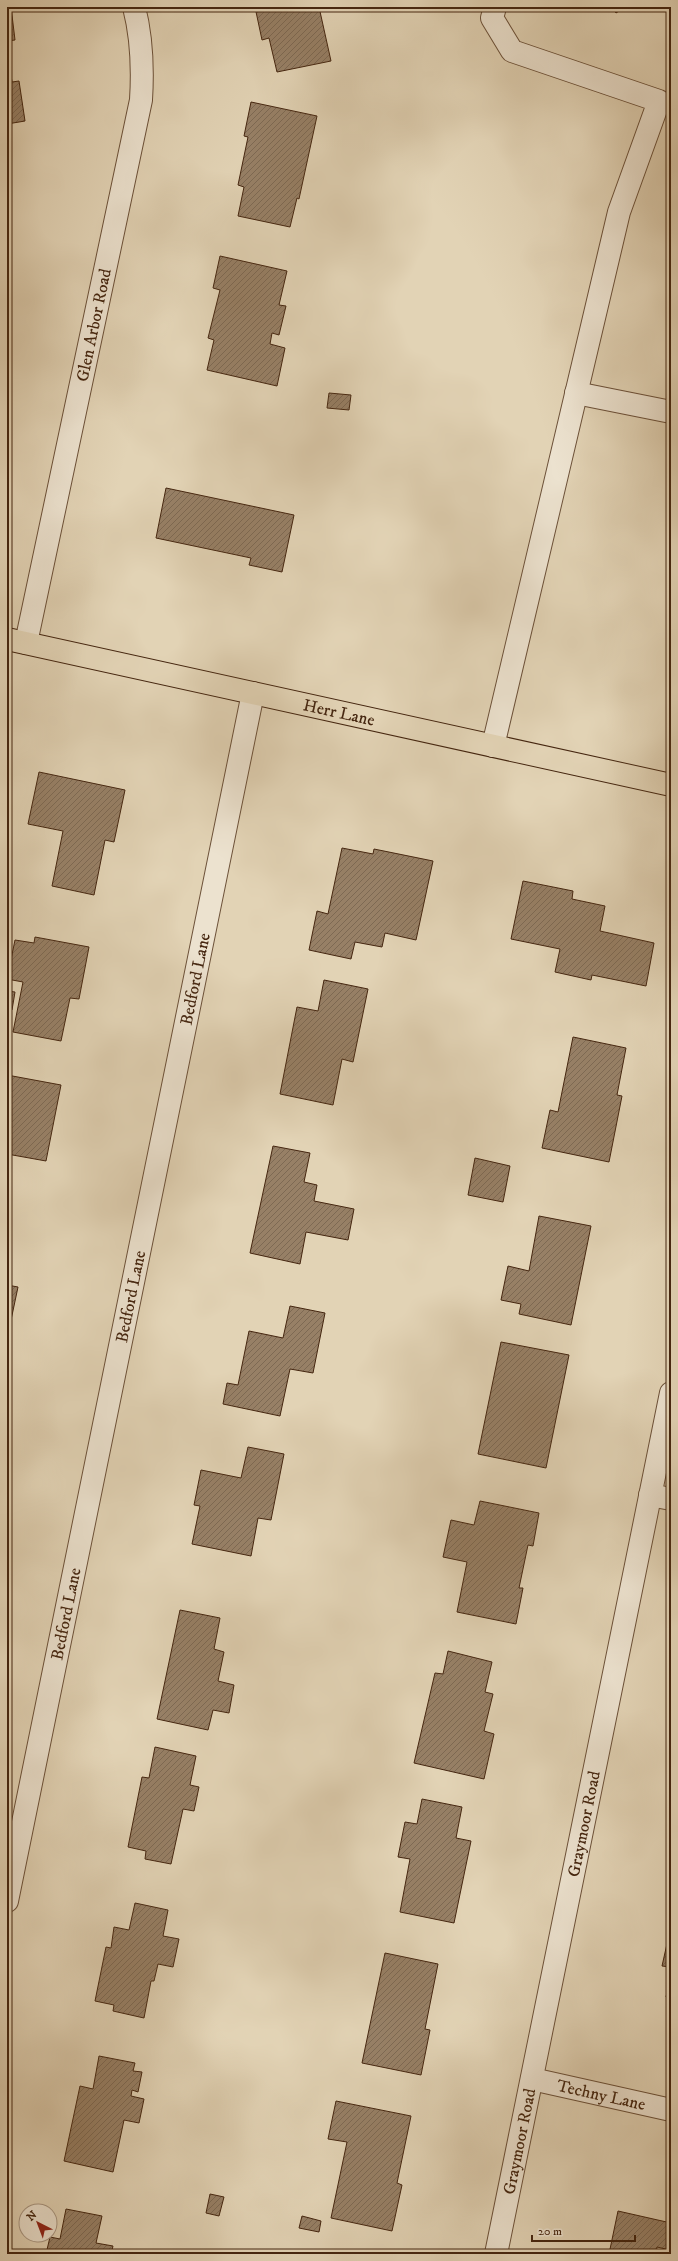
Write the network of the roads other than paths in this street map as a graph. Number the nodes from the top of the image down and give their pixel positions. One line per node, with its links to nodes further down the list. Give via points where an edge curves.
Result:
1 (134, 7): 6 (street, Glen Arbor Road, via 142,44 141,100)
2 (495, 7): 3 (street, via 492,18 512,51)
3 (665, 102): 4 (street, via 619,212)
4 (576, 393): 5 (street); 8 (street)
5 (671, 412)
6 (16, 641): 7 (main road, Herr Lane)
7 (253, 693): 8 (main road, Herr Lane); 12 (street, Bedford Lane)
8 (493, 746): 9 (main road, Herr Lane)
9 (671, 785)
10 (671, 1393): 11 (street, Graymoor Road)
11 (661, 1497): 13 (street, Graymoor Road)
12 (7, 1901)
13 (532, 2079): 14 (street, Techny Lane); 15 (street, Graymoor Road)
14 (671, 2110)
15 (496, 2254)

